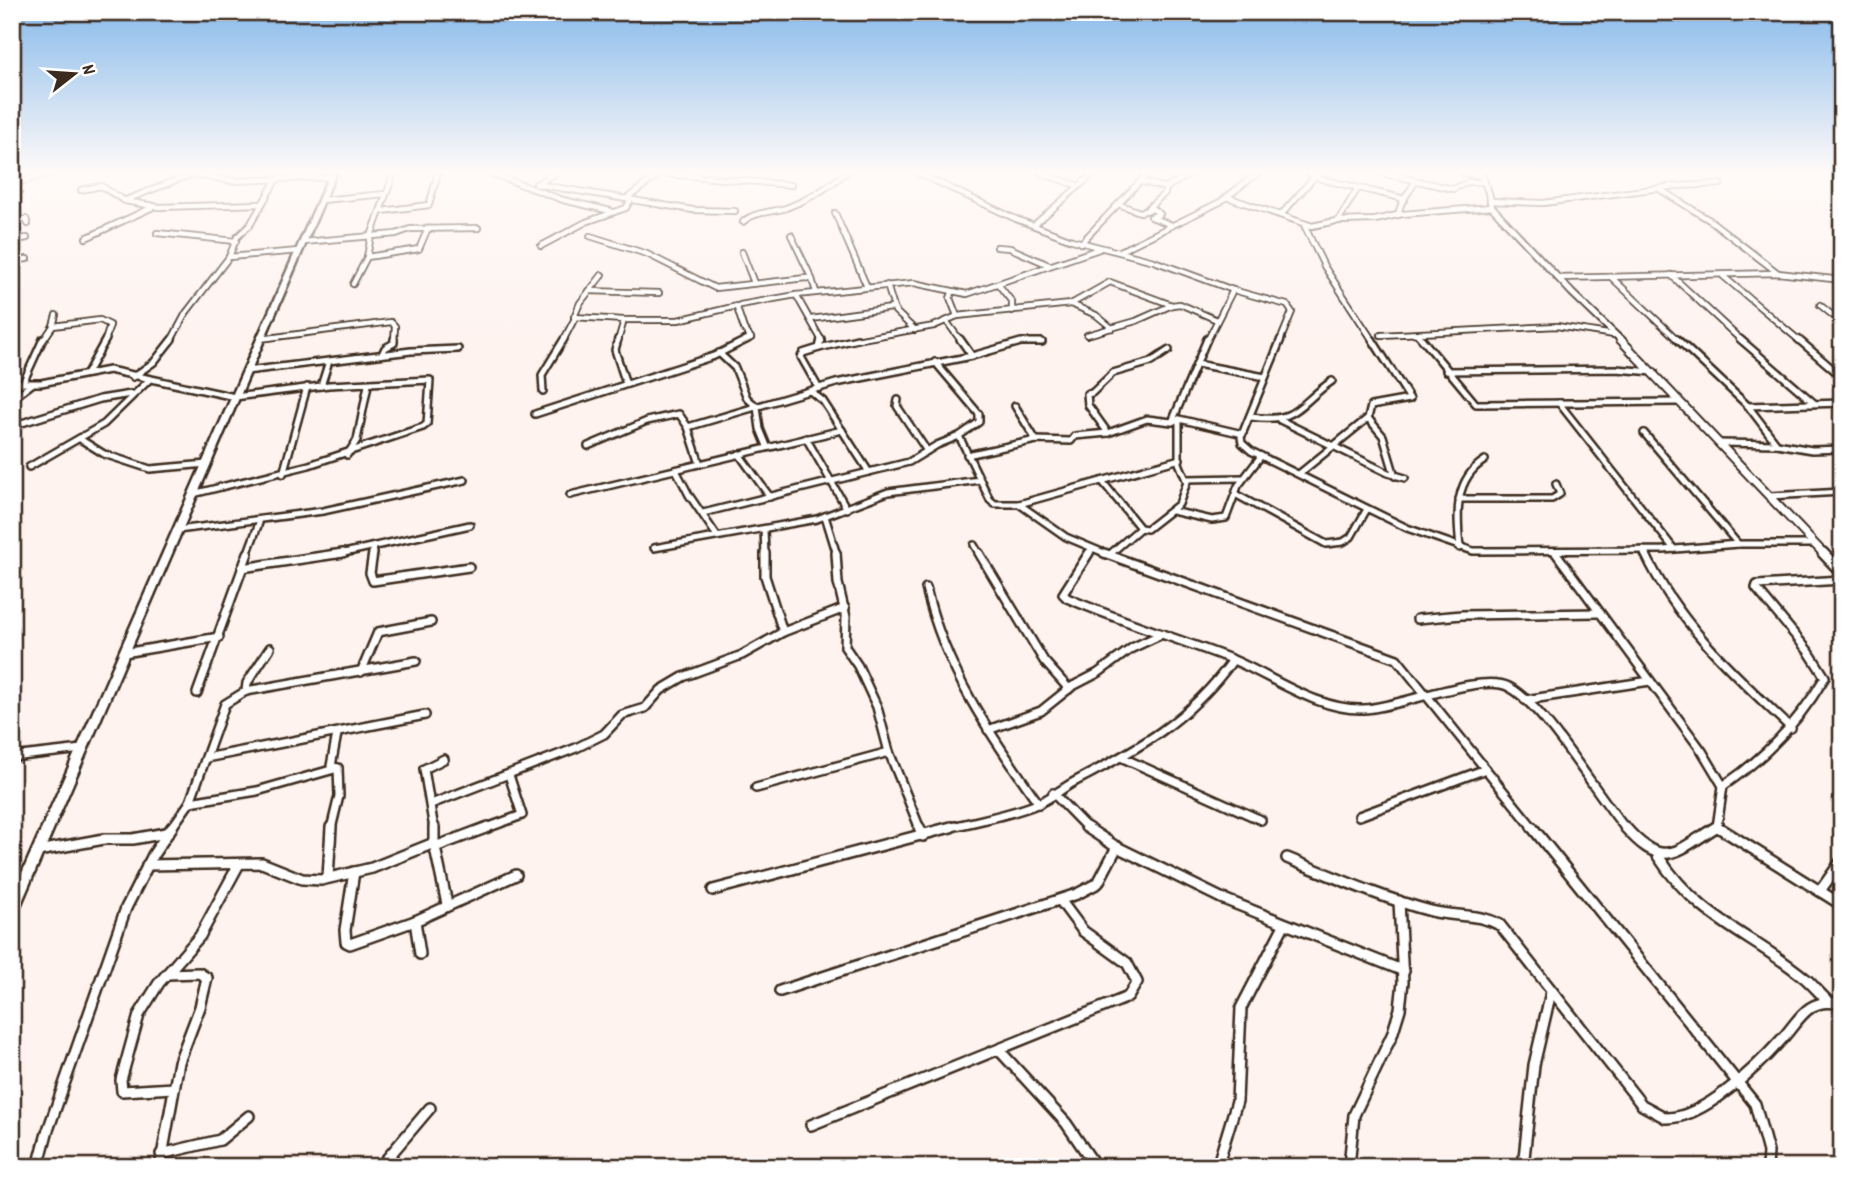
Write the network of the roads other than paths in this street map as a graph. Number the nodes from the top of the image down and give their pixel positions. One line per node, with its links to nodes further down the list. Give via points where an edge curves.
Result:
1 (108, 228): 19 (street)
2 (247, 228): 21 (street)
3 (309, 228): 23 (main road)
4 (375, 228): 16 (street)
5 (428, 228): 16 (street); 30 (street, via 419,249)
6 (575, 228): 24 (street)
7 (841, 228): 46 (street)
8 (1042, 228): 22 (street)
9 (1095, 228): 22 (street)
10 (1166, 228): 27 (street)
11 (1305, 228): 117 (street, via 1324,266 1408,396 1407,401 1371,406)
12 (1513, 228): 39 (street)
13 (1721, 228): 34 (street)
14 (157, 233): 21 (street)
15 (791, 235): 40 (street)
16 (371, 236): 23 (street); 30 (street)
17 (590, 236): 43 (street, via 647,254 715,288)
18 (27, 238): 20 (street)
19 (86, 238)
20 (12, 241)
21 (236, 242): 29 (street)
22 (1081, 243): 26 (street)
23 (301, 246): 29 (street); 74 (main road)
24 (541, 246)
25 (997, 247): 33 (street)
26 (1101, 248): 27 (street); 33 (street)
27 (1119, 251): 47 (street)
28 (742, 252): 43 (street)
29 (229, 257): 89 (street, via 186,313 168,347)
30 (367, 257): 42 (street)
31 (27, 259): 32 (street)
32 (12, 261)
33 (1049, 265): 44 (street)
34 (1778, 274): 37 (street); 41 (street)
35 (602, 275): 48 (street)
36 (1671, 275): 37 (street); 38 (street); 110 (street)
37 (1721, 275): 91 (street)
38 (1610, 276): 39 (street); 113 (street)
39 (1558, 278): 73 (street)
40 (811, 279): 43 (street); 49 (street)
41 (1842, 280)
42 (353, 284)
43 (754, 284)
44 (998, 284): 51 (street, via 967,294); 58 (street, via 1012,302)
45 (887, 285): 46 (street); 51 (street, via 923,283); 57 (street)
46 (867, 287): 49 (street)
47 (1233, 290): 64 (street); 90 (street, via 1280,302 1292,312)
48 (589, 291): 50 (street); 61 (street)
49 (816, 292): 52 (street)
50 (659, 293)
51 (952, 293): 60 (street)
52 (796, 295): 56 (street); 62 (street)
53 (1071, 304): 54 (street, via 1110,282); 58 (street); 68 (street)
54 (1172, 304): 64 (street); 68 (street)
55 (1820, 305): 66 (street)
56 (737, 306): 63 (street, via 678,320); 79 (street, via 750,340)
57 (892, 308): 62 (street); 69 (street)
58 (1012, 312): 60 (street)
59 (56, 315): 67 (street)
60 (957, 316): 65 (street)
61 (575, 318): 63 (street); 102 (street, via 542,375)
62 (811, 319): 76 (street, via 822,341)
63 (624, 320): 97 (street, via 615,350)
64 (1217, 320): 84 (street)
65 (947, 322): 69 (street); 81 (street)
66 (1842, 323)
67 (53, 326): 88 (street, via 100,320 110,325 103,348); 95 (street)
68 (1112, 328): 71 (street)
69 (915, 330): 76 (street)
70 (1417, 334): 72 (street); 73 (street, via 1557,326); 85 (street)
71 (1087, 335)
72 (1381, 335)
73 (1614, 335): 87 (street)
74 (260, 339): 80 (street, via 391,323 395,326 394,343); 86 (main road)
75 (1042, 342): 81 (street, via 1021,342)
76 (819, 348): 101 (street, via 801,357)
77 (458, 349): 80 (street)
78 (1169, 350): 123 (street, via 1151,362 1114,373 1087,394 1088,405)
79 (719, 353): 97 (street); 114 (street, via 735,368 747,398)
80 (382, 354): 82 (street)
81 (972, 356): 83 (street)
82 (329, 360): 86 (street); 99 (street)
83 (935, 362): 101 (street); 126 (street, via 979,414 979,422)
84 (1197, 364): 90 (street); 118 (street)
85 (1446, 370): 87 (street); 109 (street, via 1476,404)
86 (246, 371): 105 (main road)
87 (1654, 372): 108 (street)
88 (87, 373): 89 (street, via 109,370); 96 (street)
89 (133, 377): 92 (street)
90 (1265, 377): 116 (street)
91 (1842, 377)
92 (149, 380): 104 (street); 105 (street)
93 (1332, 381): 119 (street, via 1306,405)
94 (12, 383): 95 (street)
95 (23, 383): 96 (street)
96 (32, 383): 106 (street)
97 (626, 384): 115 (street)
98 (368, 385): 99 (street); 138 (street, via 358,440); 138 (street, via 430,380 427,424)
99 (321, 386): 100 (street)
100 (307, 387): 105 (street); 148 (street)
101 (818, 387): 103 (street)
102 (543, 391)
103 (810, 391): 114 (street); 122 (street, via 823,401)
104 (133, 394): 120 (street, via 100,398); 128 (street, via 111,419)
105 (235, 397): 143 (main road)
106 (12, 399)
107 (898, 400): 136 (street, via 897,406)
108 (1679, 402): 109 (street); 130 (street)
109 (1559, 403): 185 (street)
110 (1814, 403): 111 (street); 113 (street)
111 (1842, 403)
112 (1015, 406): 129 (street)
113 (1748, 406): 131 (street)
114 (757, 407): 121 (street); 133 (street)
115 (535, 414)
116 (1251, 417): 119 (street); 125 (street)
117 (1368, 418): 134 (street); 150 (street, via 1390,450)
118 (1176, 420): 123 (street, via 1147,419); 125 (street); 141 (street)
119 (1280, 420): 134 (street)
120 (12, 426)
121 (688, 427): 132 (street, via 682,416 667,415); 144 (street)
122 (842, 430): 127 (street); 147 (street)
123 (1108, 433): 129 (street, via 1075,436 1071,441)
124 (1644, 433): 178 (street)
125 (1243, 434): 140 (street, via 1245,447)
126 (959, 436): 136 (street); 139 (street)
127 (806, 438): 133 (street); 157 (street)
128 (80, 439): 143 (street, via 104,454 150,469); 145 (street)
129 (1036, 440): 139 (street)
130 (1719, 443): 131 (street); 163 (street)
131 (1777, 444): 135 (street)
132 (587, 446)
133 (767, 446): 137 (street)
134 (1334, 447): 149 (street); 150 (street)
135 (1842, 449)
136 (927, 452): 147 (street, via 909,462)
137 (739, 454): 144 (street); 164 (street)
138 (347, 455): 148 (street)
139 (967, 455): 155 (street)
140 (1261, 456): 149 (street); 151 (street)
141 (1180, 459): 153 (street); 156 (street)
142 (1485, 460): 165 (street, via 1466,475)
143 (206, 464): 160 (main road)
144 (700, 464): 146 (street)
145 (29, 467)
146 (676, 471): 161 (street); 170 (street)
147 (869, 472): 157 (street)
148 (283, 474): 160 (street)
149 (1299, 474): 168 (street)
150 (1395, 476): 152 (street)
151 (1242, 478): 153 (street); 162 (street)
152 (1405, 478)
153 (1186, 479): 169 (street, via 1186,491)
154 (465, 480): 172 (street, via 351,508)
155 (980, 480): 166 (street, via 995,504); 167 (street, via 888,492)
156 (1102, 481): 166 (street); 174 (street)
157 (831, 482): 164 (street); 167 (street)
158 (1556, 484): 165 (street, via 1560,494 1552,499)
159 (1842, 492): 163 (street)
160 (193, 494): 175 (main road)
161 (570, 495)
162 (1237, 495): 168 (street, via 1326,544 1351,537); 169 (street, via 1224,520)
163 (1769, 496): 179 (street)
164 (770, 497): 170 (street)
165 (1459, 499): 183 (street)
166 (1019, 504): 184 (street)
167 (847, 509): 171 (street)
168 (1367, 509): 183 (street)
169 (1172, 510): 174 (street, via 1153,527)
170 (703, 513): 177 (street)
171 (825, 516): 176 (street); 194 (street)
172 (259, 523): 175 (street); 190 (street)
173 (470, 525): 181 (street)
174 (1140, 527): 188 (street)
175 (178, 530): 202 (main road)
176 (764, 530): 177 (street); 198 (street, via 765,576)
177 (717, 536): 182 (street)
178 (1738, 544): 179 (street); 185 (street)
179 (1814, 544): 191 (street)
180 (974, 545): 207 (street, via 1044,661)
181 (374, 546): 189 (street, via 373,581); 190 (street)
182 (654, 548)
183 (1460, 548): 187 (street, via 1489,553)
184 (1092, 549): 188 (street); 199 (street, via 1063,594)
185 (1674, 549): 186 (street)
186 (1643, 550): 187 (street); 213 (street, via 1661,586 1686,620)
187 (1555, 552): 195 (street)
188 (1109, 555): 210 (street, via 1384,652 1402,664)
189 (469, 567)
190 (242, 568): 200 (street)
191 (1842, 573)
192 (1842, 580): 213 (street, via 1757,585 1825,677)
193 (926, 588): 214 (street, via 944,650)
194 (845, 608): 198 (street); 217 (street, via 845,647 872,695)
195 (1599, 613): 196 (street, via 1470,613); 206 (street)
196 (1417, 619)
197 (431, 622): 205 (street, via 378,632)
198 (783, 632): 224 (street, via 742,655 682,677 661,690 645,708 622,715 599,736)
199 (1162, 634): 203 (street); 207 (street)
200 (219, 637): 202 (street); 209 (street)
201 (270, 648): 208 (street)
202 (124, 653): 216 (main road)
203 (1233, 660): 210 (street, via 1345,708 1375,709); 220 (street, via 1185,715)
204 (416, 661): 205 (street)
205 (361, 672): 208 (street)
206 (1650, 681): 211 (street); 225 (street)
207 (1069, 689): 214 (street, via 1041,711)
208 (246, 691): 219 (street, via 225,704)
209 (197, 694)
210 (1428, 697): 211 (street, via 1496,682); 223 (street)
211 (1525, 700): 239 (street, via 1625,830)
212 (425, 715): 215 (street)
213 (1791, 728): 225 (street, via 1743,774)
214 (988, 730): 230 (street)
215 (337, 734): 219 (street); 222 (street, via 330,760 331,766)
216 (82, 749): 218 (street); 238 (main road)
217 (889, 752): 226 (street); 235 (street)
218 (12, 757)
219 (206, 758): 228 (street)
220 (1123, 758): 227 (street); 232 (street)
221 (443, 759): 229 (street, via 424,769)
222 (338, 768): 228 (street, via 257,791); 246 (street, via 339,796 331,822)
223 (1486, 769): 231 (street); 264 (street)
224 (509, 775): 229 (street); 236 (street, via 522,815)
225 (1723, 786): 233 (street)
226 (756, 788)
227 (1053, 793): 230 (street); 237 (street, via 1083,827)
228 (190, 802): 234 (street)
229 (431, 804): 236 (street)
230 (1039, 804): 235 (street)
231 (1359, 816)
232 (1261, 820)
233 (1717, 827): 239 (street, via 1669,855); 248 (street)
234 (166, 833): 238 (street); 243 (street)
235 (923, 836): 247 (street)
236 (434, 845): 244 (street); 251 (street)
237 (1117, 848): 249 (street, via 1098,883); 255 (street)
238 (38, 851): 253 (main road)
239 (1658, 856): 261 (street, via 1669,877 1690,898 1804,978)
240 (1287, 858): 250 (street)
241 (1842, 860): 248 (street)
242 (239, 864): 243 (street); 246 (street, via 276,866 309,881); 258 (street, via 200,936)
243 (147, 865): 271 (street, via 126,908)
244 (355, 872): 246 (street); 254 (street, via 346,942 359,943)
245 (516, 875): 251 (street)
246 (328, 878)
247 (713, 890)
248 (1820, 891): 252 (street)
249 (1060, 900): 259 (street); 263 (street, via 1085,933 1133,967 1137,982 1128,997)
250 (1399, 901): 257 (street); 260 (street, via 1442,914 1487,917 1515,942)
251 (447, 904): 254 (street)
252 (1842, 905)
253 (12, 911)
254 (415, 921): 256 (street)
255 (1283, 927): 257 (street); 274 (street, via 1241,1008 1237,1101)
256 (420, 954)
257 (1404, 971): 275 (street, via 1400,1009 1356,1109)
258 (166, 974): 265 (street, via 199,973 207,978); 265 (street, via 139,1014 121,1087 128,1092)
259 (780, 990)
260 (1551, 992): 264 (street, via 1642,1105 1659,1117 1680,1117); 276 (street, via 1534,1065)
261 (1829, 1002): 262 (street); 264 (street, via 1809,1008)
262 (1842, 1003)
263 (999, 1050): 268 (street); 270 (street, via 1066,1123)
264 (1739, 1084): 277 (street, via 1755,1104 1764,1128)
265 (174, 1088): 269 (street)
266 (430, 1108): 273 (street)
267 (249, 1116): 269 (street, via 220,1140)
268 (811, 1125)
269 (162, 1154): 272 (street)
270 (1091, 1161)
271 (38, 1167)
272 (160, 1167)
273 (380, 1167)
274 (1217, 1167)
275 (1349, 1167)
276 (1523, 1167)
277 (1767, 1167)

